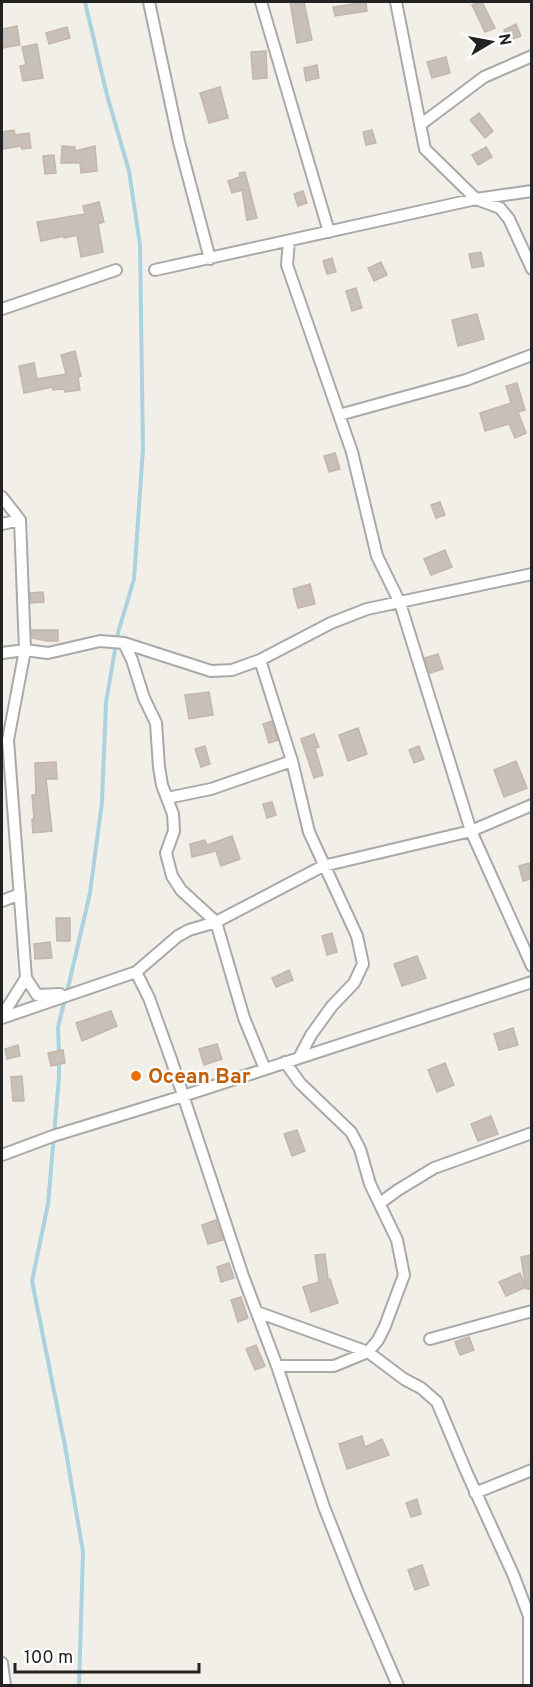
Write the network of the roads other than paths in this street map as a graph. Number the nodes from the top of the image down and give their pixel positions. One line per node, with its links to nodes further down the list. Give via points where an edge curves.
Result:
1 (149, 2): 10 (street, via 179,142)
2 (261, 2): 8 (street)
3 (396, 2): 5 (street)
4 (531, 56): 5 (street, via 484,77)
5 (420, 125): 7 (street, via 425,149)
6 (531, 191): 7 (street)
7 (476, 199): 8 (street); 11 (street, via 500,208 509,219)
8 (328, 232): 9 (street)
9 (289, 241): 10 (street); 16 (street, via 287,265)
10 (210, 259): 13 (street)
11 (531, 269)
12 (116, 270): 14 (street)
13 (156, 270)
14 (2, 309)
15 (531, 355): 16 (street, via 466,380)
16 (339, 415): 21 (street, via 378,556)
17 (2, 497): 18 (street)
18 (20, 520): 19 (street); 23 (street)
19 (2, 524)
20 (531, 574): 21 (street)
21 (400, 603): 25 (street, via 367,609 332,623); 30 (street)
22 (124, 643): 23 (street, via 100,641 48,652); 25 (street, via 211,671 232,670); 28 (street, via 156,723 159,767)
23 (25, 650): 24 (street); 26 (street)
24 (2, 653)
25 (260, 660): 27 (street)
26 (5, 742): 32 (street)
27 (292, 761): 28 (street, via 211,789); 31 (street, via 309,832)
28 (167, 798): 34 (street, via 174,826 166,854 172,876 181,890)
29 (531, 805): 30 (street)
30 (471, 831): 31 (street); 35 (street)
31 (323, 866): 34 (street); 41 (street, via 357,936 363,964 354,982 311,1035)
32 (20, 894): 33 (street); 37 (street)
33 (2, 901)
34 (216, 922): 36 (street, via 177,936); 43 (street, via 244,1018)
35 (531, 966)
36 (136, 972): 39 (street); 44 (street)
37 (26, 978): 39 (street, via 37,995 56,993); 40 (street)
38 (531, 982): 41 (street)
39 (61, 998): 40 (street)
40 (2, 1017)
41 (299, 1058): 42 (street)
42 (285, 1062): 43 (street); 47 (street, via 300,1083 351,1132)
43 (266, 1069): 44 (street)
44 (183, 1096): 46 (street); 49 (street)
45 (531, 1133): 47 (street, via 434,1168)
46 (2, 1155)
47 (380, 1203): 51 (street, via 397,1240 404,1275 385,1326)
48 (531, 1311): 50 (street)
49 (257, 1312): 51 (street); 52 (street)
50 (430, 1339)
51 (368, 1352): 52 (street, via 334,1366); 54 (street, via 437,1402)
52 (277, 1366): 57 (street, via 324,1507)
53 (531, 1470): 54 (street)
54 (476, 1493): 58 (street, via 529,1616)
55 (2, 1663): 56 (street)
56 (5, 1686)
57 (398, 1686)
58 (529, 1686)

